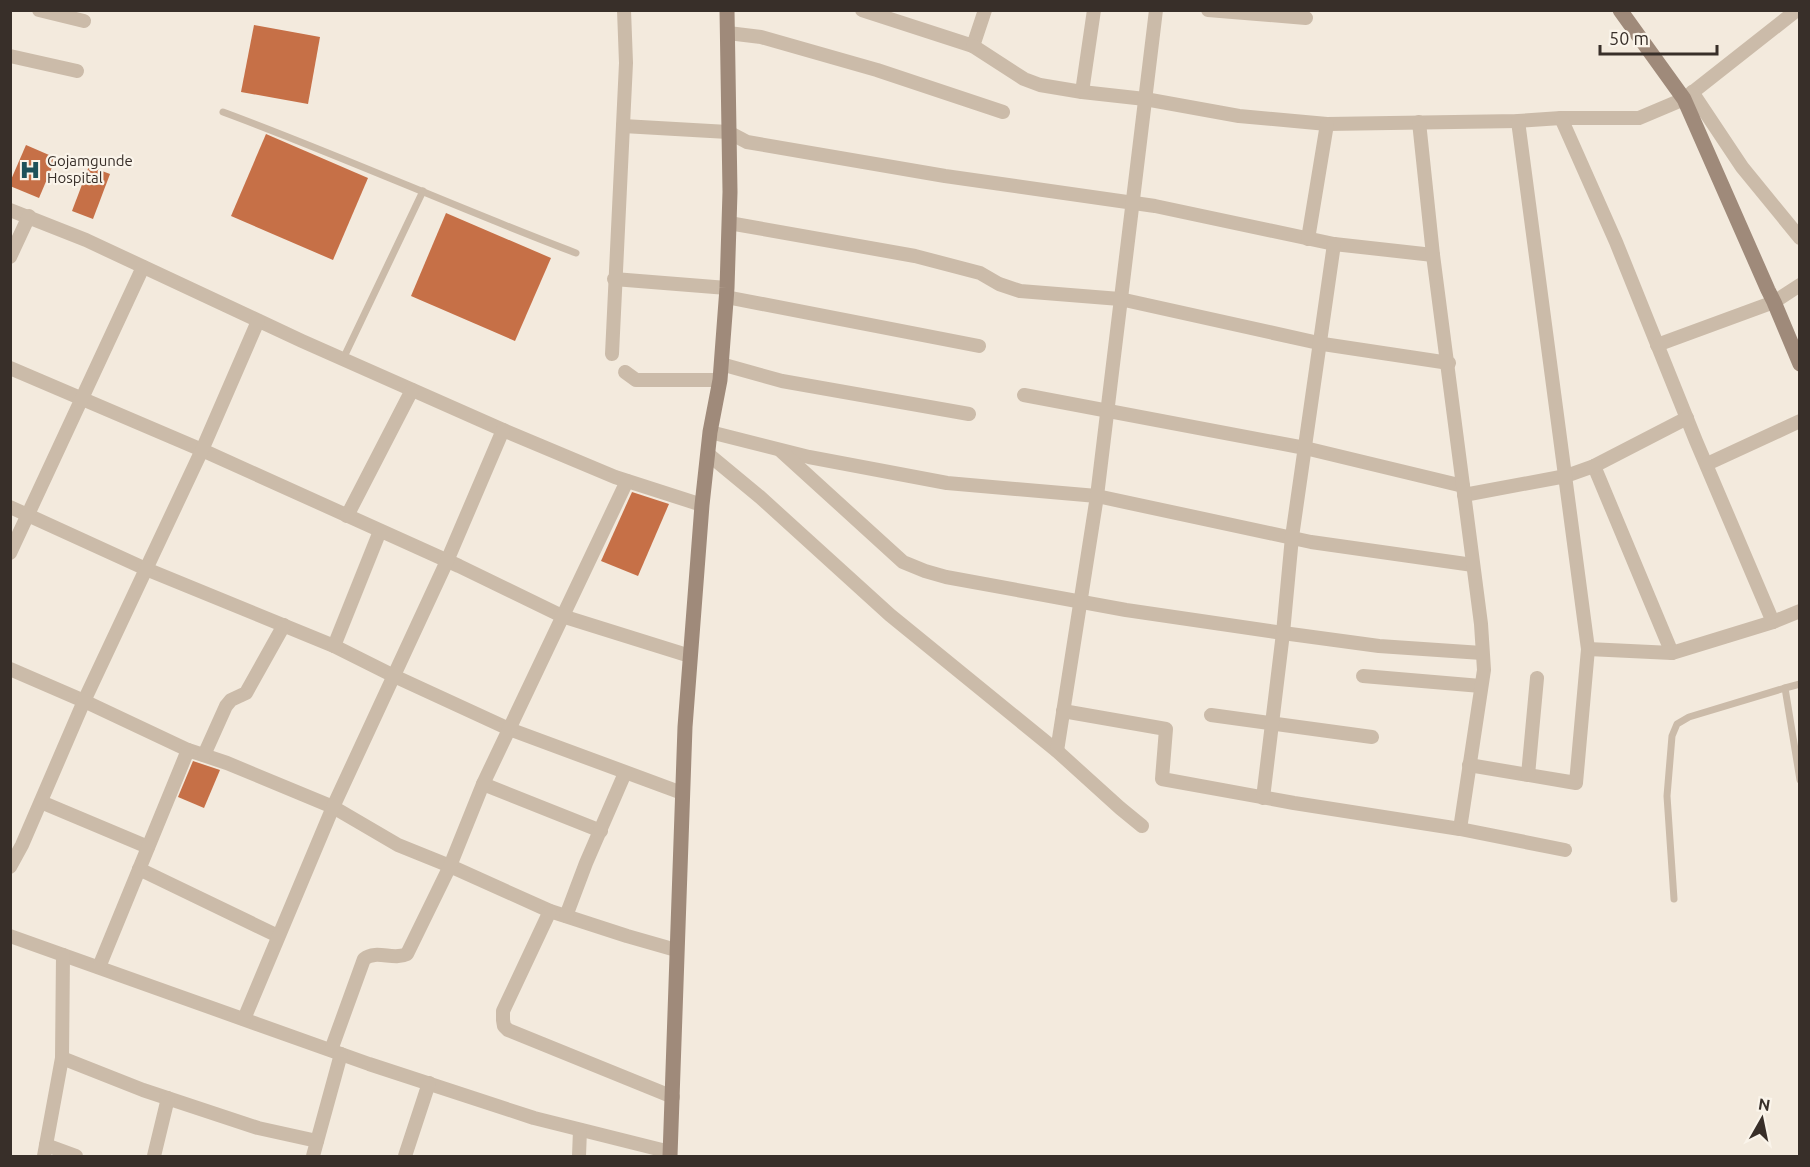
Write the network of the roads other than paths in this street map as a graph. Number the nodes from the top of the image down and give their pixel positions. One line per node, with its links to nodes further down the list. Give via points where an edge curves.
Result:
1 (39, 10): 12 (street)
2 (624, 10): 26 (street)
3 (727, 10): 13 (street)
4 (862, 10): 14 (street)
5 (985, 10): 14 (street)
6 (1094, 10): 17 (street)
7 (1156, 10): 19 (street)
8 (1208, 10): 11 (street)
9 (1620, 10): 18 (street)
10 (1798, 12): 18 (street)
11 (1306, 18)
12 (84, 21)
13 (728, 33): 21 (street, via 761,36 877,69); 27 (street)
14 (973, 46): 17 (street, via 1024,79)
15 (10, 56): 16 (street)
16 (77, 71)
17 (1082, 92): 19 (street)
18 (1688, 95): 22 (street, via 1640,118); 33 (street); 44 (street)
19 (1145, 99): 25 (street, via 1239,116); 29 (street)
20 (223, 112): 28 (lane)
21 (1003, 112)
22 (1561, 118): 23 (street); 48 (street)
23 (1518, 121): 24 (street); 71 (street)
24 (1419, 122): 25 (street); 37 (street)
25 (1327, 124): 34 (street)
26 (623, 126): 27 (street); 40 (street)
27 (728, 132): 29 (street, via 747,142 945,176); 32 (street)
28 (423, 191): 36 (lane); 50 (lane)
29 (1132, 202): 34 (street); 43 (street)
30 (10, 210): 31 (street)
31 (29, 216): 38 (street); 39 (street)
32 (729, 223): 42 (street); 43 (street, via 915,256 980,273 1020,291)
33 (1800, 238)
34 (1308, 239): 35 (street)
35 (1334, 244): 37 (street); 46 (street)
36 (576, 253)
37 (1433, 255): 51 (street)
38 (10, 257)
39 (143, 267): 45 (street); 58 (street)
40 (614, 279): 42 (street); 49 (street)
41 (1800, 285): 44 (street)
42 (727, 292): 47 (street); 55 (street)
43 (1120, 299): 46 (street); 59 (street)
44 (1774, 302): 48 (street); 52 (street)
45 (258, 321): 50 (street); 66 (street)
46 (1320, 344): 51 (street); 65 (street)
47 (979, 345)
48 (1657, 345): 61 (street)
49 (612, 354)
50 (343, 359): 56 (street)
51 (1449, 363): 73 (street)
52 (1800, 364)
53 (10, 368): 58 (street)
54 (625, 372): 55 (street, via 636,380)
55 (720, 372): 60 (street); 64 (street)
56 (411, 390): 63 (street); 78 (street)
57 (1024, 395): 59 (street)
58 (82, 399): 66 (street); 77 (street)
59 (1108, 411): 65 (street); 74 (street)
60 (969, 414)
61 (1687, 418): 69 (street); 70 (street)
62 (1800, 421): 69 (street)
63 (503, 430): 72 (street); 82 (street)
64 (710, 432): 67 (street); 68 (street)
65 (1305, 447): 73 (street); 80 (street)
66 (202, 450): 78 (street); 84 (street)
67 (780, 450): 74 (street, via 947,483); 85 (street, via 903,562 946,577)
68 (708, 454): 75 (street); 110 (street, via 890,615)
69 (1707, 464): 88 (street)
70 (1594, 466): 71 (street); 94 (street)
71 (1566, 476): 73 (street); 92 (street)
72 (627, 481): 75 (street); 87 (street)
73 (1463, 491): 83 (street)
74 (1097, 496): 80 (street); 85 (street)
75 (702, 505): 95 (street)
76 (10, 507): 77 (street)
77 (28, 515): 81 (street); 84 (street)
78 (347, 516): 79 (street)
79 (380, 531): 82 (street); 91 (street)
80 (1292, 537): 83 (street); 90 (street)
81 (10, 553)
82 (447, 561): 87 (street); 97 (street)
83 (1473, 565): 93 (street)
84 (146, 568): 89 (street); 103 (street)
85 (1080, 602): 90 (street); 104 (street)
86 (1800, 611): 88 (street)
87 (562, 616): 95 (street); 107 (street)
88 (1773, 622): 94 (street)
89 (284, 625): 91 (street); 111 (street, via 246,693 226,706)
90 (1283, 633): 93 (street, via 1379,646); 106 (street)
91 (334, 646): 97 (street)
92 (1588, 649): 94 (street); 114 (street, via 1576,783)
93 (1482, 653): 101 (street)
94 (1672, 653)
95 (690, 656): 117 (street)
96 (10, 669): 103 (street)
97 (394, 676): 107 (street); 120 (street)
98 (1364, 676): 101 (street)
99 (1537, 678): 114 (street)
100 (1800, 684): 102 (lane)
101 (1481, 686): 112 (street)
102 (1785, 688): 115 (lane); 130 (lane, via 1677,724 1672,736 1667,796)
103 (84, 701): 109 (street); 119 (street)
104 (1063, 711): 110 (street); 118 (street, via 1166,729 1162,779)
105 (1211, 715): 106 (street)
106 (1272, 724): 108 (street); 118 (street)
107 (509, 729): 113 (street); 116 (street)
108 (1372, 737)
109 (188, 750): 111 (street); 125 (street)
110 (1056, 751): 121 (street)
111 (204, 755): 120 (street)
112 (1469, 765): 114 (street); 122 (street)
113 (625, 773): 117 (street); 123 (street)
114 (1528, 775)
115 (1800, 780)
116 (483, 784): 123 (street); 127 (street)
117 (682, 793): 135 (street)
118 (1263, 798): 122 (street)
119 (41, 801): 124 (street); 125 (street)
120 (333, 807): 127 (street, via 398,845); 134 (street)
121 (1142, 825)
122 (1460, 829): 126 (street)
123 (601, 831): 132 (street)
124 (16, 842): 128 (street)
125 (148, 847): 129 (street)
126 (1565, 850)
127 (450, 866): 131 (street); 139 (street, via 407,954 370,955 364,959)
128 (10, 867)
129 (139, 868): 134 (street); 137 (street)
130 (1674, 898)
131 (550, 911): 132 (street); 142 (street, via 503,1011 504,1026)
132 (566, 916): 135 (street)
133 (10, 936): 136 (street)
134 (278, 936): 138 (street)
135 (676, 950): 142 (street)
136 (63, 955): 137 (street); 140 (street)
137 (99, 967): 138 (street)
138 (244, 1019): 139 (street)
139 (336, 1052): 141 (street); 145 (street)
140 (62, 1058): 143 (street); 146 (street)
141 (429, 1083): 144 (street); 151 (street)
142 (673, 1097): 147 (street)
143 (168, 1098): 145 (street, via 258,1128); 149 (street)
144 (580, 1130): 147 (street); 152 (street)
145 (317, 1141): 150 (street)
146 (45, 1150): 148 (street)
147 (670, 1154)
148 (76, 1156)
149 (154, 1156)
150 (313, 1156)
151 (405, 1156)
152 (579, 1156)

